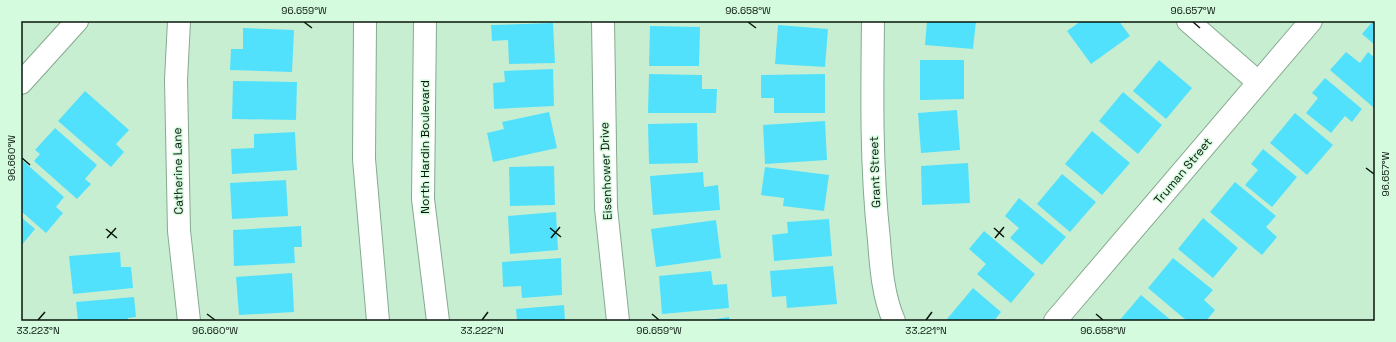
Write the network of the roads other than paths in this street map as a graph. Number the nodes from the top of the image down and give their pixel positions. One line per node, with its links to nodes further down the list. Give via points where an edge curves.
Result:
1 (77, 21): 10 (street)
2 (179, 21): 11 (street, Catherine Lane, via 176,80 179,231)
3 (365, 21): 12 (street, via 364,159)
4 (425, 21): 13 (street, North Hardin Boulevard, via 423,198)
5 (603, 21): 14 (street, Eisenhower Drive, via 606,208)
6 (873, 21): 15 (street, Grant Street, via 872,86 877,220 881,268)
7 (1188, 21): 9 (street)
8 (1311, 21): 9 (street, Truman Street)
9 (1258, 82): 16 (street, Truman Street)
10 (21, 83)
11 (189, 321)
12 (378, 321)
13 (438, 321)
14 (618, 321)
15 (894, 321)
16 (1055, 321)

